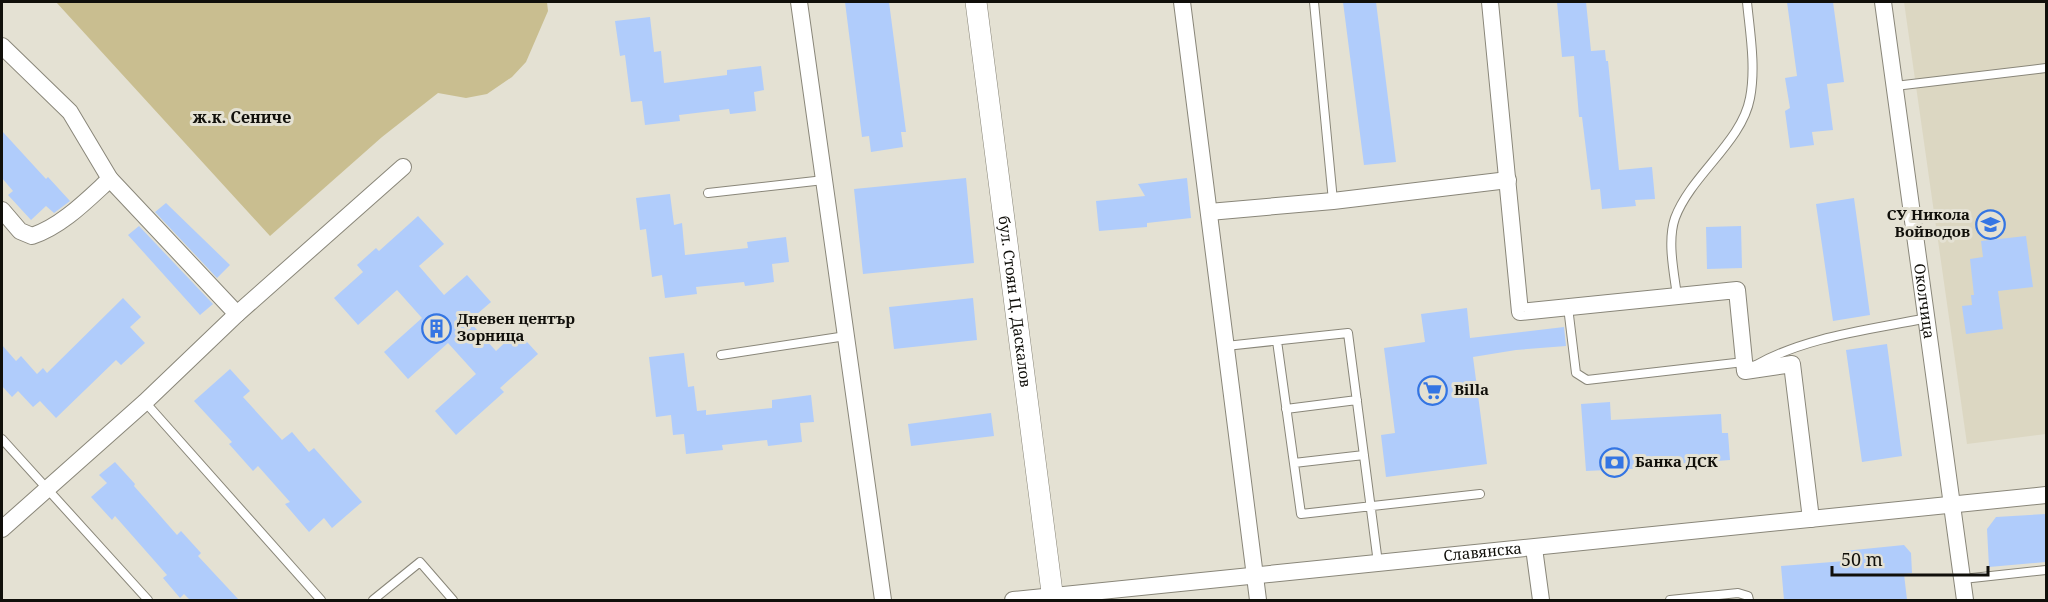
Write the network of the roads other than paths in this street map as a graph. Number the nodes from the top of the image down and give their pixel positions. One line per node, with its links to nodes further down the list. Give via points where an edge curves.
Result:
1 (799, 2): 13 (street)
2 (976, 2): 46 (street, бул. Стоян Ц. Даскалов)
3 (1182, 2): 18 (street)
4 (1314, 2): 16 (lane)
5 (1490, 2): 14 (street)
6 (1747, 2): 19 (lane, via 1753,72 1750,99 1741,123 1688,193 1675,219 1672,243)
7 (1883, 2): 10 (street, Околчица)
8 (2, 46): 12 (street, via 70,112)
9 (2046, 68): 10 (lane)
10 (1895, 86): 22 (street, Околчица)
11 (403, 167): 21 (street)
12 (110, 179): 17 (street, via 86,202 32,236 20,231); 21 (street)
13 (824, 180): 15 (lane); 23 (street)
14 (1508, 180): 16 (street); 20 (street, via 1520,312)
15 (708, 193)
16 (1333, 201): 18 (street)
17 (2, 210)
18 (1209, 212): 25 (street)
19 (1677, 296): 20 (street); 27 (street, via 1737,290)
20 (1568, 307): 27 (lane, via 1576,373 1587,380)
21 (237, 314): 29 (street)
22 (1928, 318): 27 (lane, via 1813,342); 37 (street, Околчица)
23 (846, 336): 26 (lane); 51 (street)
24 (1277, 341): 25 (lane); 28 (lane, via 1348,333); 30 (lane)
25 (1226, 346): 44 (street)
26 (720, 356)
27 (1745, 366): 39 (street, via 1792,364)
28 (1357, 400): 30 (lane); 32 (lane)
29 (145, 402): 34 (street); 48 (lane)
30 (1286, 409): 33 (lane)
31 (2, 439): 34 (lane)
32 (1364, 455): 33 (lane); 38 (lane)
33 (1294, 463): 38 (lane, via 1301,514)
34 (47, 489): 40 (street); 47 (lane)
35 (1480, 494): 38 (lane)
36 (2046, 495): 37 (street, Славянска)
37 (1953, 504): 39 (street, Славянска); 45 (street, Околчица)
38 (1371, 506): 42 (lane)
39 (1811, 519): 41 (street, Славянска)
40 (2, 529)
41 (1534, 548): 42 (street, Славянска); 54 (street)
42 (1378, 563): 44 (street, Славянска)
43 (2046, 570): 45 (lane)
44 (1255, 576): 46 (street, Славянска); 53 (street)
45 (1963, 579): 57 (street, Околчица)
46 (1053, 598): 52 (street, Славянска)
47 (144, 599)
48 (321, 600)
49 (373, 600): 50 (lane, via 420,562)
50 (453, 600)
51 (883, 600)
52 (1013, 600)
53 (1258, 600)
54 (1541, 600)
55 (1670, 600): 56 (lane, via 1738,593)
56 (1749, 600)
57 (1965, 600)

